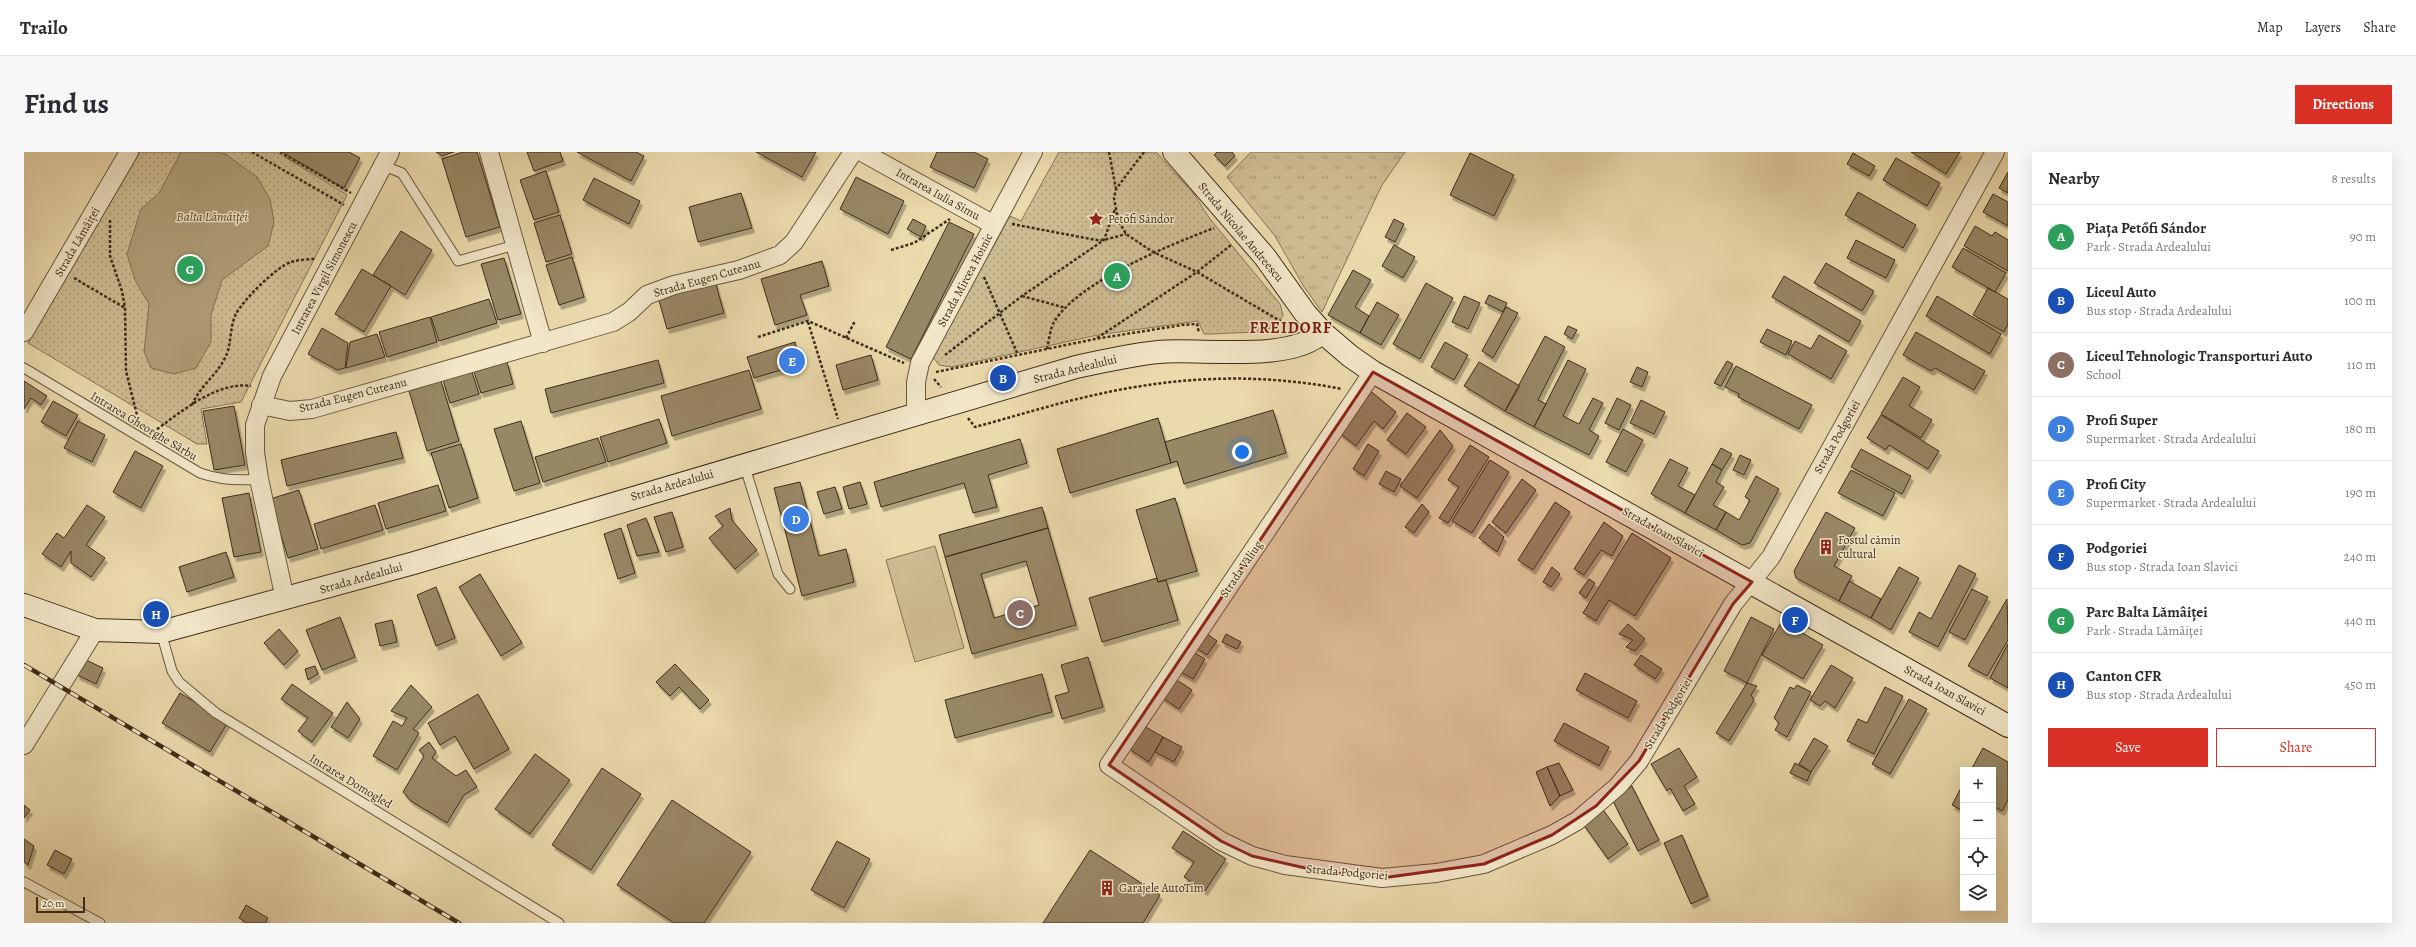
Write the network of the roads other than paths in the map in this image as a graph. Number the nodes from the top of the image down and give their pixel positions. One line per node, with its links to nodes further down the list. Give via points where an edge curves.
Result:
1 (129, 152): 11 (street, Strada Lămâiței)
2 (489, 152): 10 (street)
3 (853, 152): 13 (street, Strada Eugen Cuteanu, via 794,242 780,255 740,270 674,285 647,295 629,312 613,322)
4 (862, 152): 9 (street, Intrarea Iulia Simu, via 975,215)
5 (1033, 152): 9 (street, Strada Mircea Hoinic)
6 (1174, 152): 12 (street, Strada Nicolae Andreescu, via 1265,256 1305,313)
7 (1995, 152): 20 (street, Strada Podgoriei, via 1771,557)
8 (387, 159): 10 (lane, via 402,173 458,261); 16 (street, Intrarea Virgil Simonescu, via 267,388)
9 (1001, 224): 17 (street, Strada Mircea Hoinic, via 970,271 918,373)
10 (515, 244): 13 (street)
11 (24, 332)
12 (1322, 332): 15 (street, Strada Ioan Slavici); 17 (street, Strada Ardealului, via 1316,338 1289,349 1158,352 1076,366)
13 (543, 343): 16 (street, Strada Eugen Cuteanu, via 312,408 290,411)
14 (24, 368): 19 (lane, Intrarea Gheorghe Sârbu, via 200,473 216,478)
15 (1373, 372): 20 (street, Strada Ioan Slavici); 28 (street, Strada Văliug)
16 (261, 405): 19 (street, via 255,425)
17 (916, 414): 18 (street, Strada Ardealului)
18 (744, 464): 21 (lane, via 778,574); 22 (street, Strada Ardealului, via 414,563)
19 (259, 479): 22 (street)
20 (1752, 582): 26 (street, Strada Ioan Slavici); 28 (street, Strada Podgoriei, via 1733,604 1639,761 1618,786 1576,821 1552,835 1484,864 1436,873 1382,878 1285,865 1252,856 1221,840)
21 (790, 589)
22 (284, 599): 25 (street, Strada Ardealului)
23 (24, 605): 24 (street, Strada Ardealului)
24 (95, 630): 25 (street, Strada Ardealului); 27 (street)
25 (161, 632): 31 (lane, Intrarea Domogled, via 172,671 179,682 216,713)
26 (2008, 726)
27 (24, 745)
28 (1109, 765)
29 (24, 882): 30 (lane)
30 (100, 923)
31 (559, 923)

